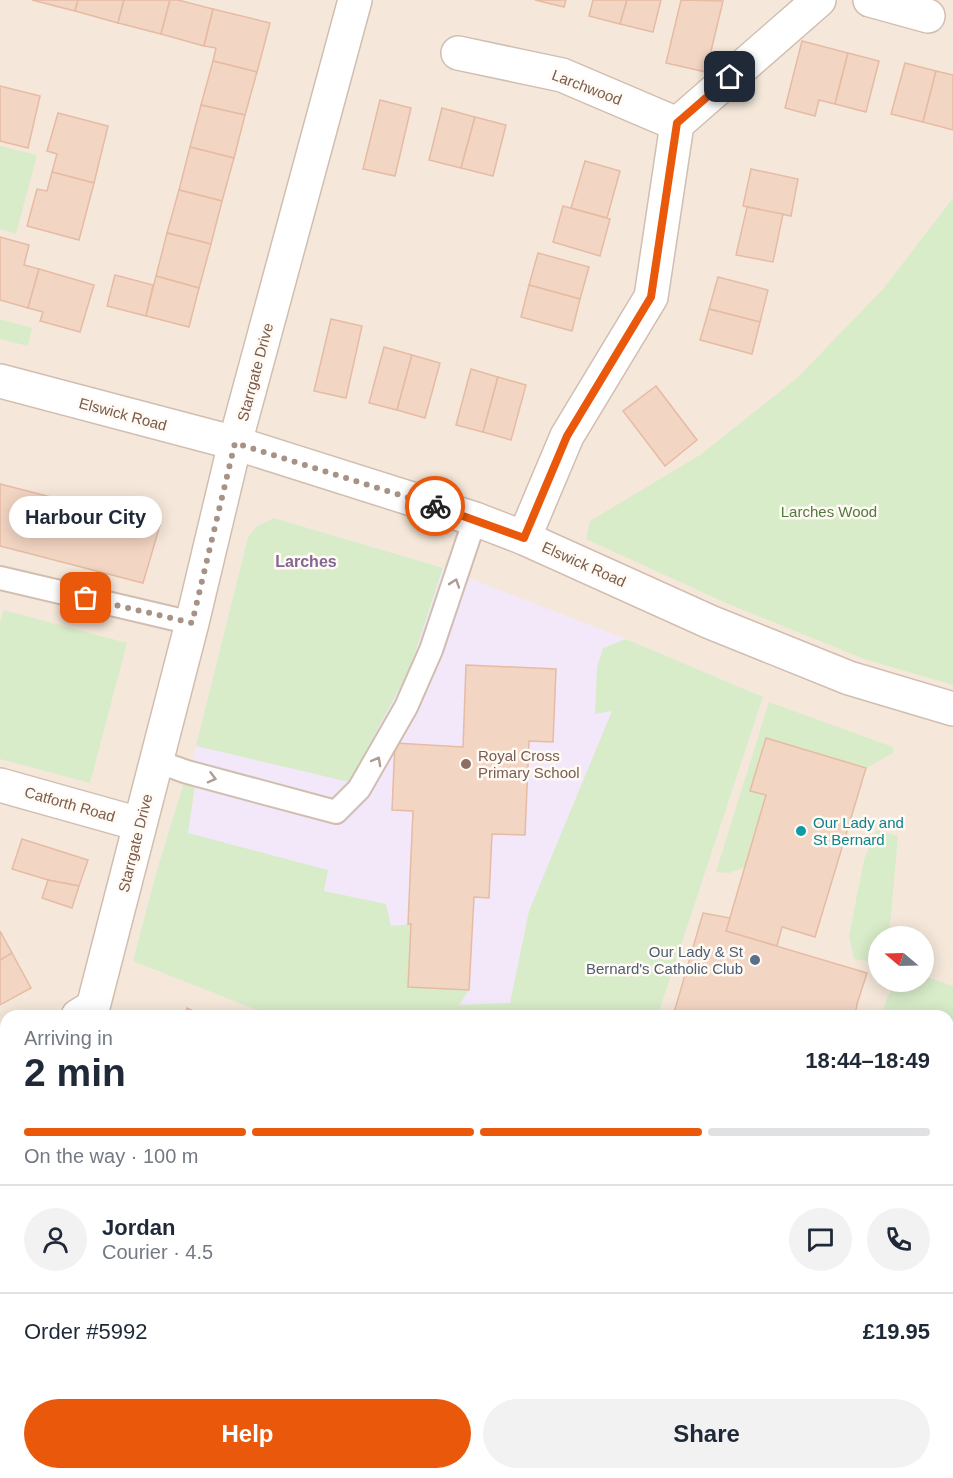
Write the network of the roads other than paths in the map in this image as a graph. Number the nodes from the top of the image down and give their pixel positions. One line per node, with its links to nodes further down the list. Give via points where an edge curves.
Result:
1 (355, 0): 8 (street, Starrgate Drive)
2 (819, 0): 6 (street)
3 (870, 0): 4 (street)
4 (928, 16)
5 (459, 53): 6 (street, Larchwood, via 562,75)
6 (677, 123): 10 (street, via 651,297 567,436)
7 (0, 381): 8 (street, Elswick Road)
8 (235, 443): 9 (street, Elswick Road); 12 (street, Starrgate Drive)
9 (476, 519): 10 (street, Elswick Road); 14 (lane, one-way to 9, via 336,812 359,789 406,707 431,650)
10 (524, 538): 13 (street, Elswick Road, via 710,622 849,678)
11 (0, 578): 12 (lane)
12 (192, 623): 14 (street, Starrgate Drive)
13 (953, 709)
14 (156, 761): 16 (street, Starrgate Drive)
15 (0, 785): 16 (street, Catforth Road)
16 (139, 824): 17 (street, Starrgate Drive, via 93,1007)
17 (88, 1010)

